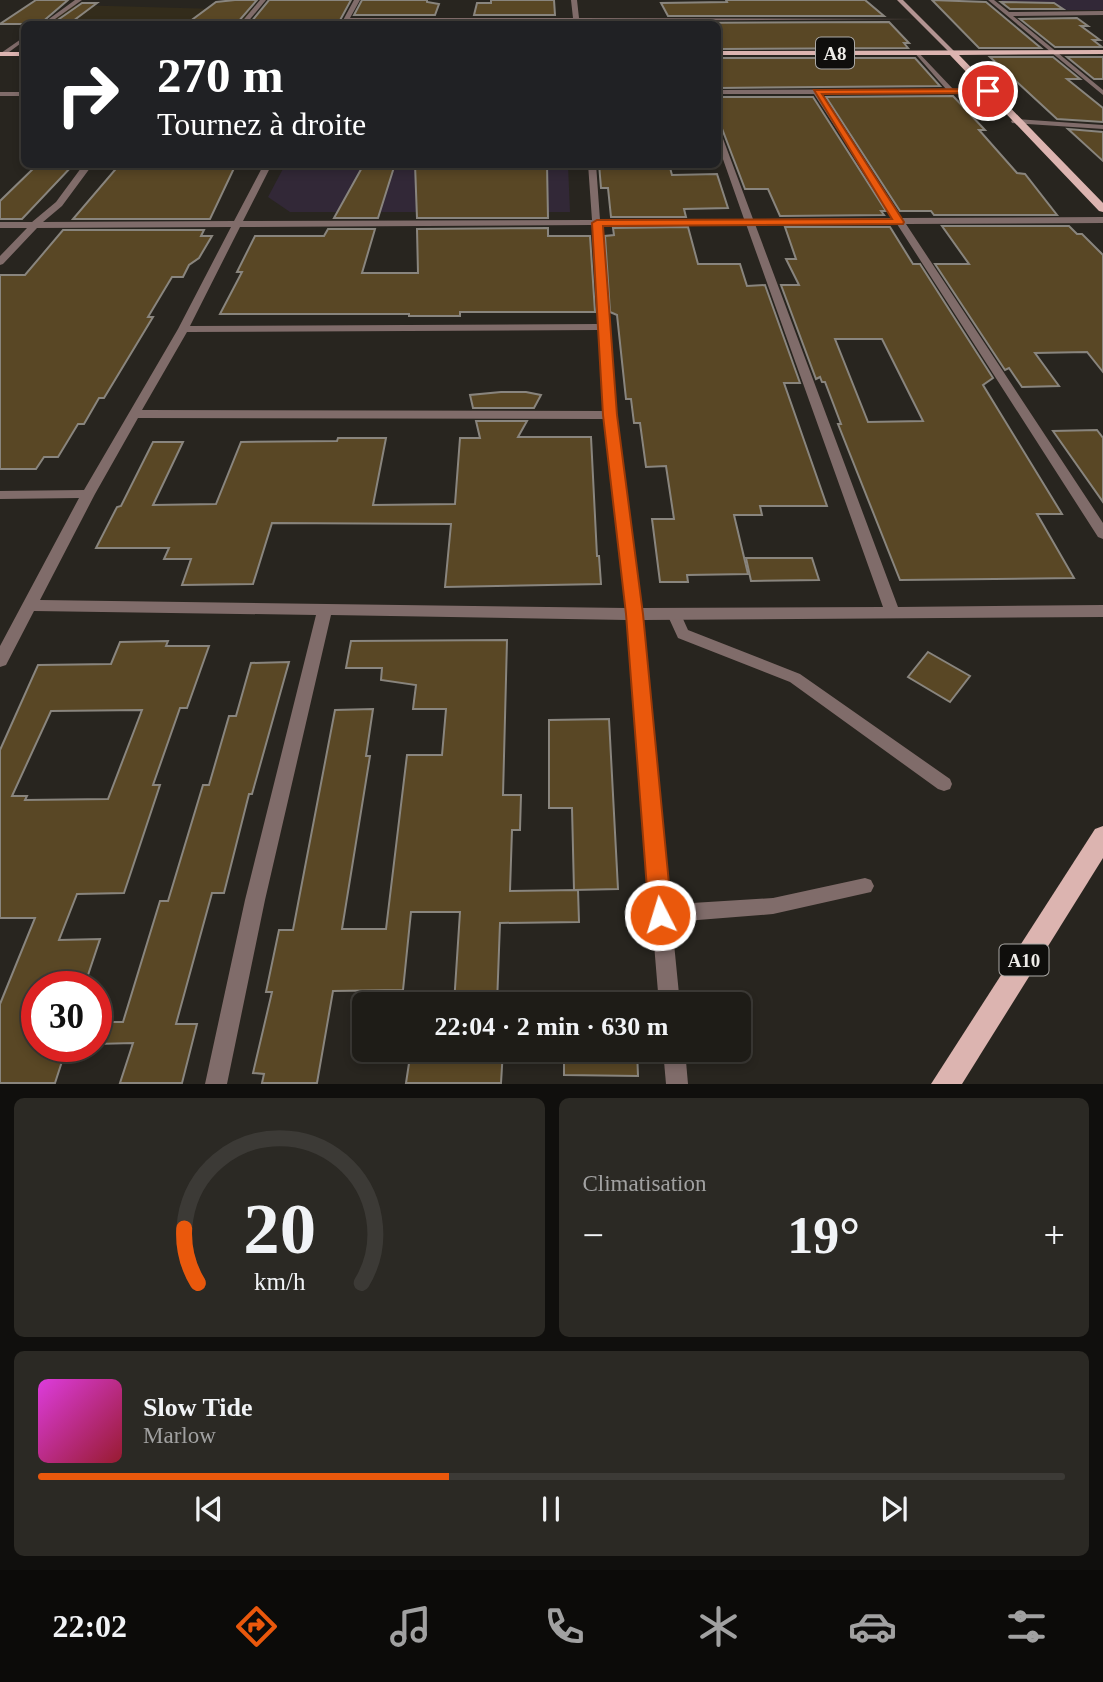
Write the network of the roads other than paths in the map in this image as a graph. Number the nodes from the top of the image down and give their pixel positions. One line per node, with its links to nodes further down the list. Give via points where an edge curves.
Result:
1 (79, 0): 10 (street)
2 (263, 0): 11 (street)
3 (358, 0): 12 (street)
4 (574, 0): 13 (street)
5 (900, 0): 9 (street)
6 (991, 0): 8 (street)
7 (1103, 13): 8 (street)
8 (1007, 14): 18 (street)
9 (918, 19): 14 (street); 17 (street)
10 (49, 21)
11 (246, 21)
12 (346, 21)
13 (577, 21)
14 (691, 21)
15 (21, 41): 21 (street)
16 (915, 52): 17 (main road, A8); 20 (main road, A8); 26 (street)
17 (952, 52): 18 (main road, A8); 23 (main road)
18 (1053, 52): 19 (main road, A8); 27 (street)
19 (1103, 52)
20 (721, 53)
21 (1, 54): 22 (main road)
22 (21, 54)
23 (988, 91): 26 (street); 30 (main road)
24 (721, 92): 25 (street)
25 (817, 92): 26 (street); 38 (street)
26 (951, 92)
27 (1103, 93)
28 (0, 94): 29 (street)
29 (21, 94)
30 (1015, 121): 31 (street); 36 (main road)
31 (1103, 127)
32 (721, 144): 40 (street)
33 (86, 168): 43 (street, via 54,210)
34 (266, 168): 42 (street)
35 (592, 168): 39 (street)
36 (1103, 209)
37 (1103, 220): 38 (street)
38 (899, 222): 40 (street); 51 (street)
39 (597, 223): 40 (street); 42 (street); 45 (street)
40 (749, 223): 55 (street)
41 (0, 225): 43 (street)
42 (235, 225): 43 (street); 46 (street)
43 (33, 226): 44 (street)
44 (0, 262)
45 (603, 327): 46 (street); 48 (street)
46 (183, 329): 47 (street)
47 (134, 414): 48 (street); 49 (street)
48 (610, 415): 56 (street)
49 (88, 494): 50 (street); 52 (street)
50 (0, 495)
51 (1103, 534)
52 (31, 605): 53 (street); 58 (street)
53 (325, 610): 56 (street); 65 (street)
54 (1103, 611): 55 (street)
55 (892, 612): 57 (street)
56 (634, 614): 57 (street); 62 (street)
57 (674, 614): 59 (lane, via 683,634 795,678)
58 (0, 661)
59 (944, 784)
60 (1103, 837): 67 (main road, A10)
61 (865, 886): 62 (lane, via 772,906)
62 (660, 915): 63 (street)
63 (668, 992)
64 (675, 1062): 66 (street)
65 (216, 1083)
66 (677, 1083)
67 (944, 1083)

